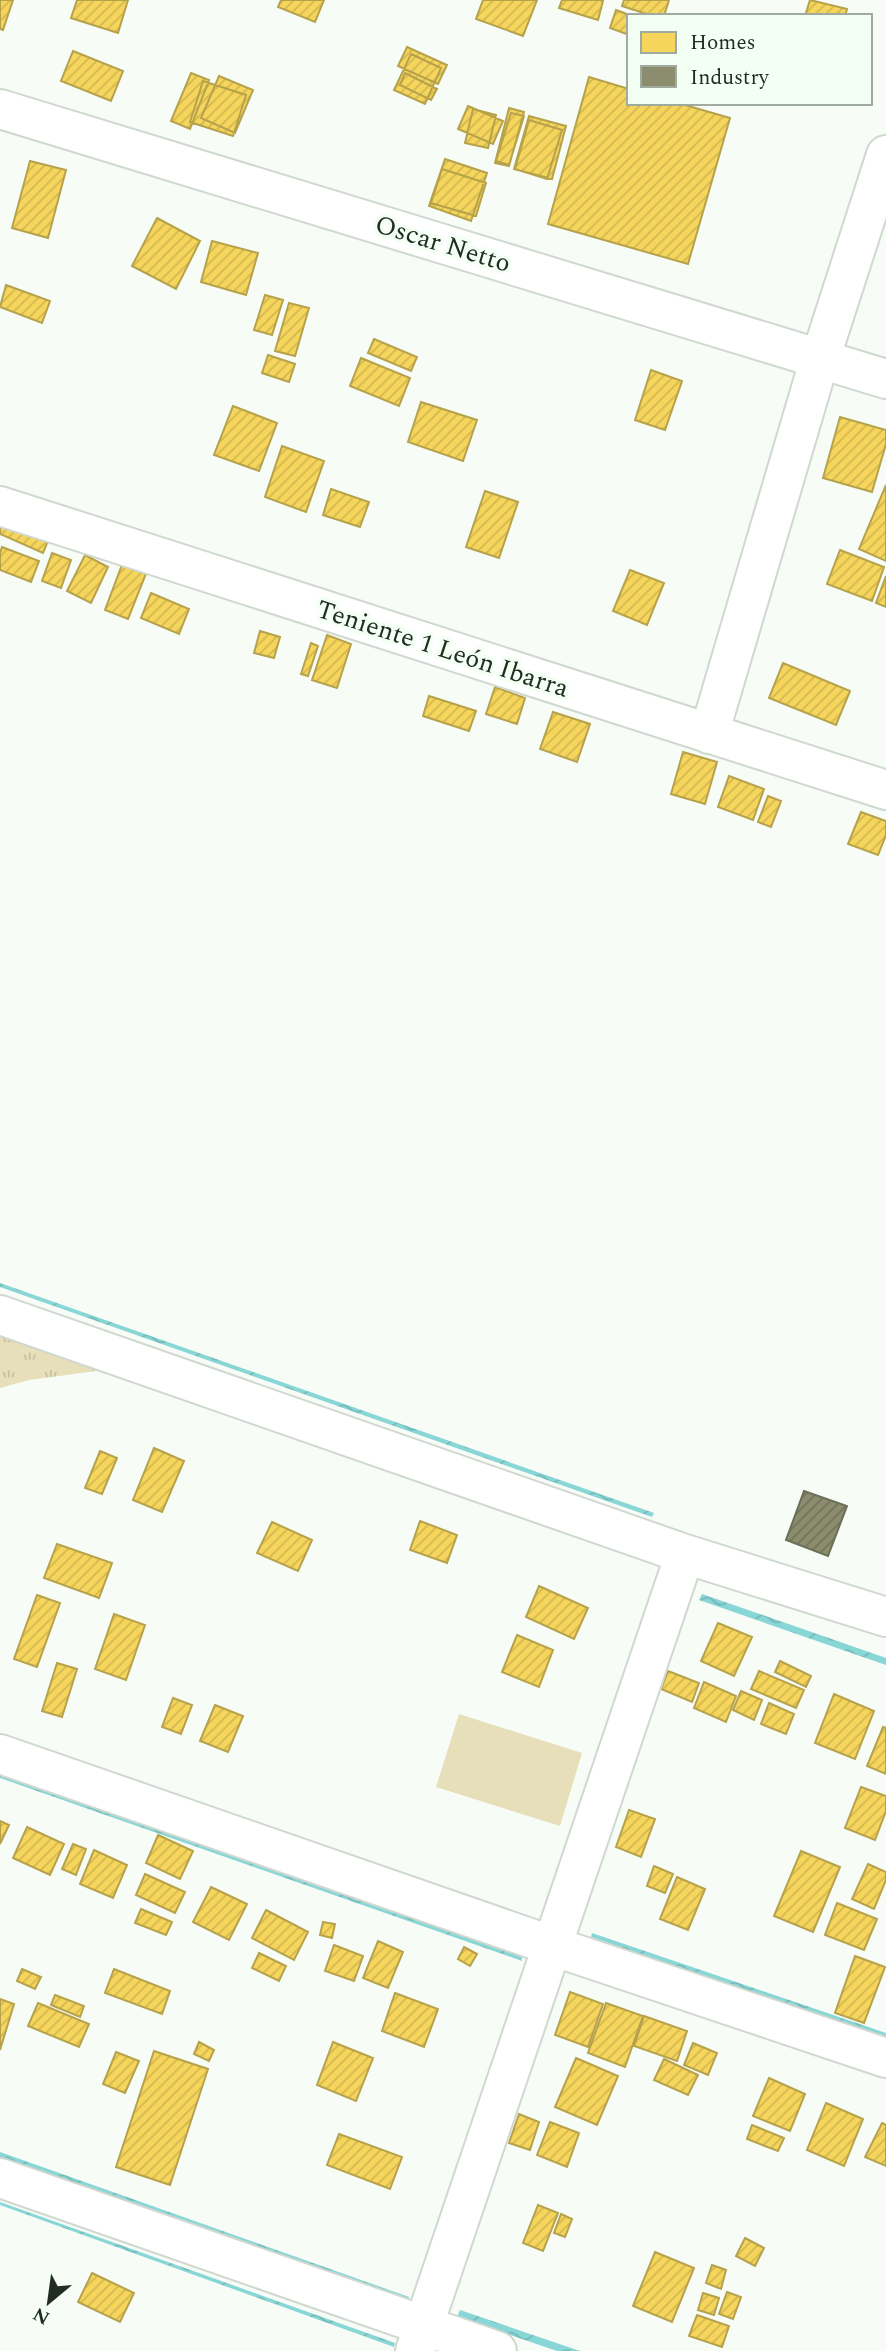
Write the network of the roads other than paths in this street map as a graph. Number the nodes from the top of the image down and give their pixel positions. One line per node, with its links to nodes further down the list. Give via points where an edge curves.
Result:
1 (0, 109): 3 (street, Oscar Netto)
2 (886, 155): 3 (street)
3 (821, 358): 4 (street, Oscar Netto); 6 (street)
4 (886, 379)
5 (0, 506): 6 (street, Teniente 1 León Ibarra)
6 (709, 734): 7 (street, Teniente 1 León Ibarra)
7 (886, 790)
8 (0, 1315): 9 (street)
9 (685, 1554): 10 (street); 12 (street)
10 (886, 1617)
11 (0, 1754): 12 (street)
12 (553, 1946): 13 (street); 15 (street)
13 (886, 2058)
14 (0, 2178): 15 (street)
15 (419, 2338): 16 (street)
16 (497, 2351)

